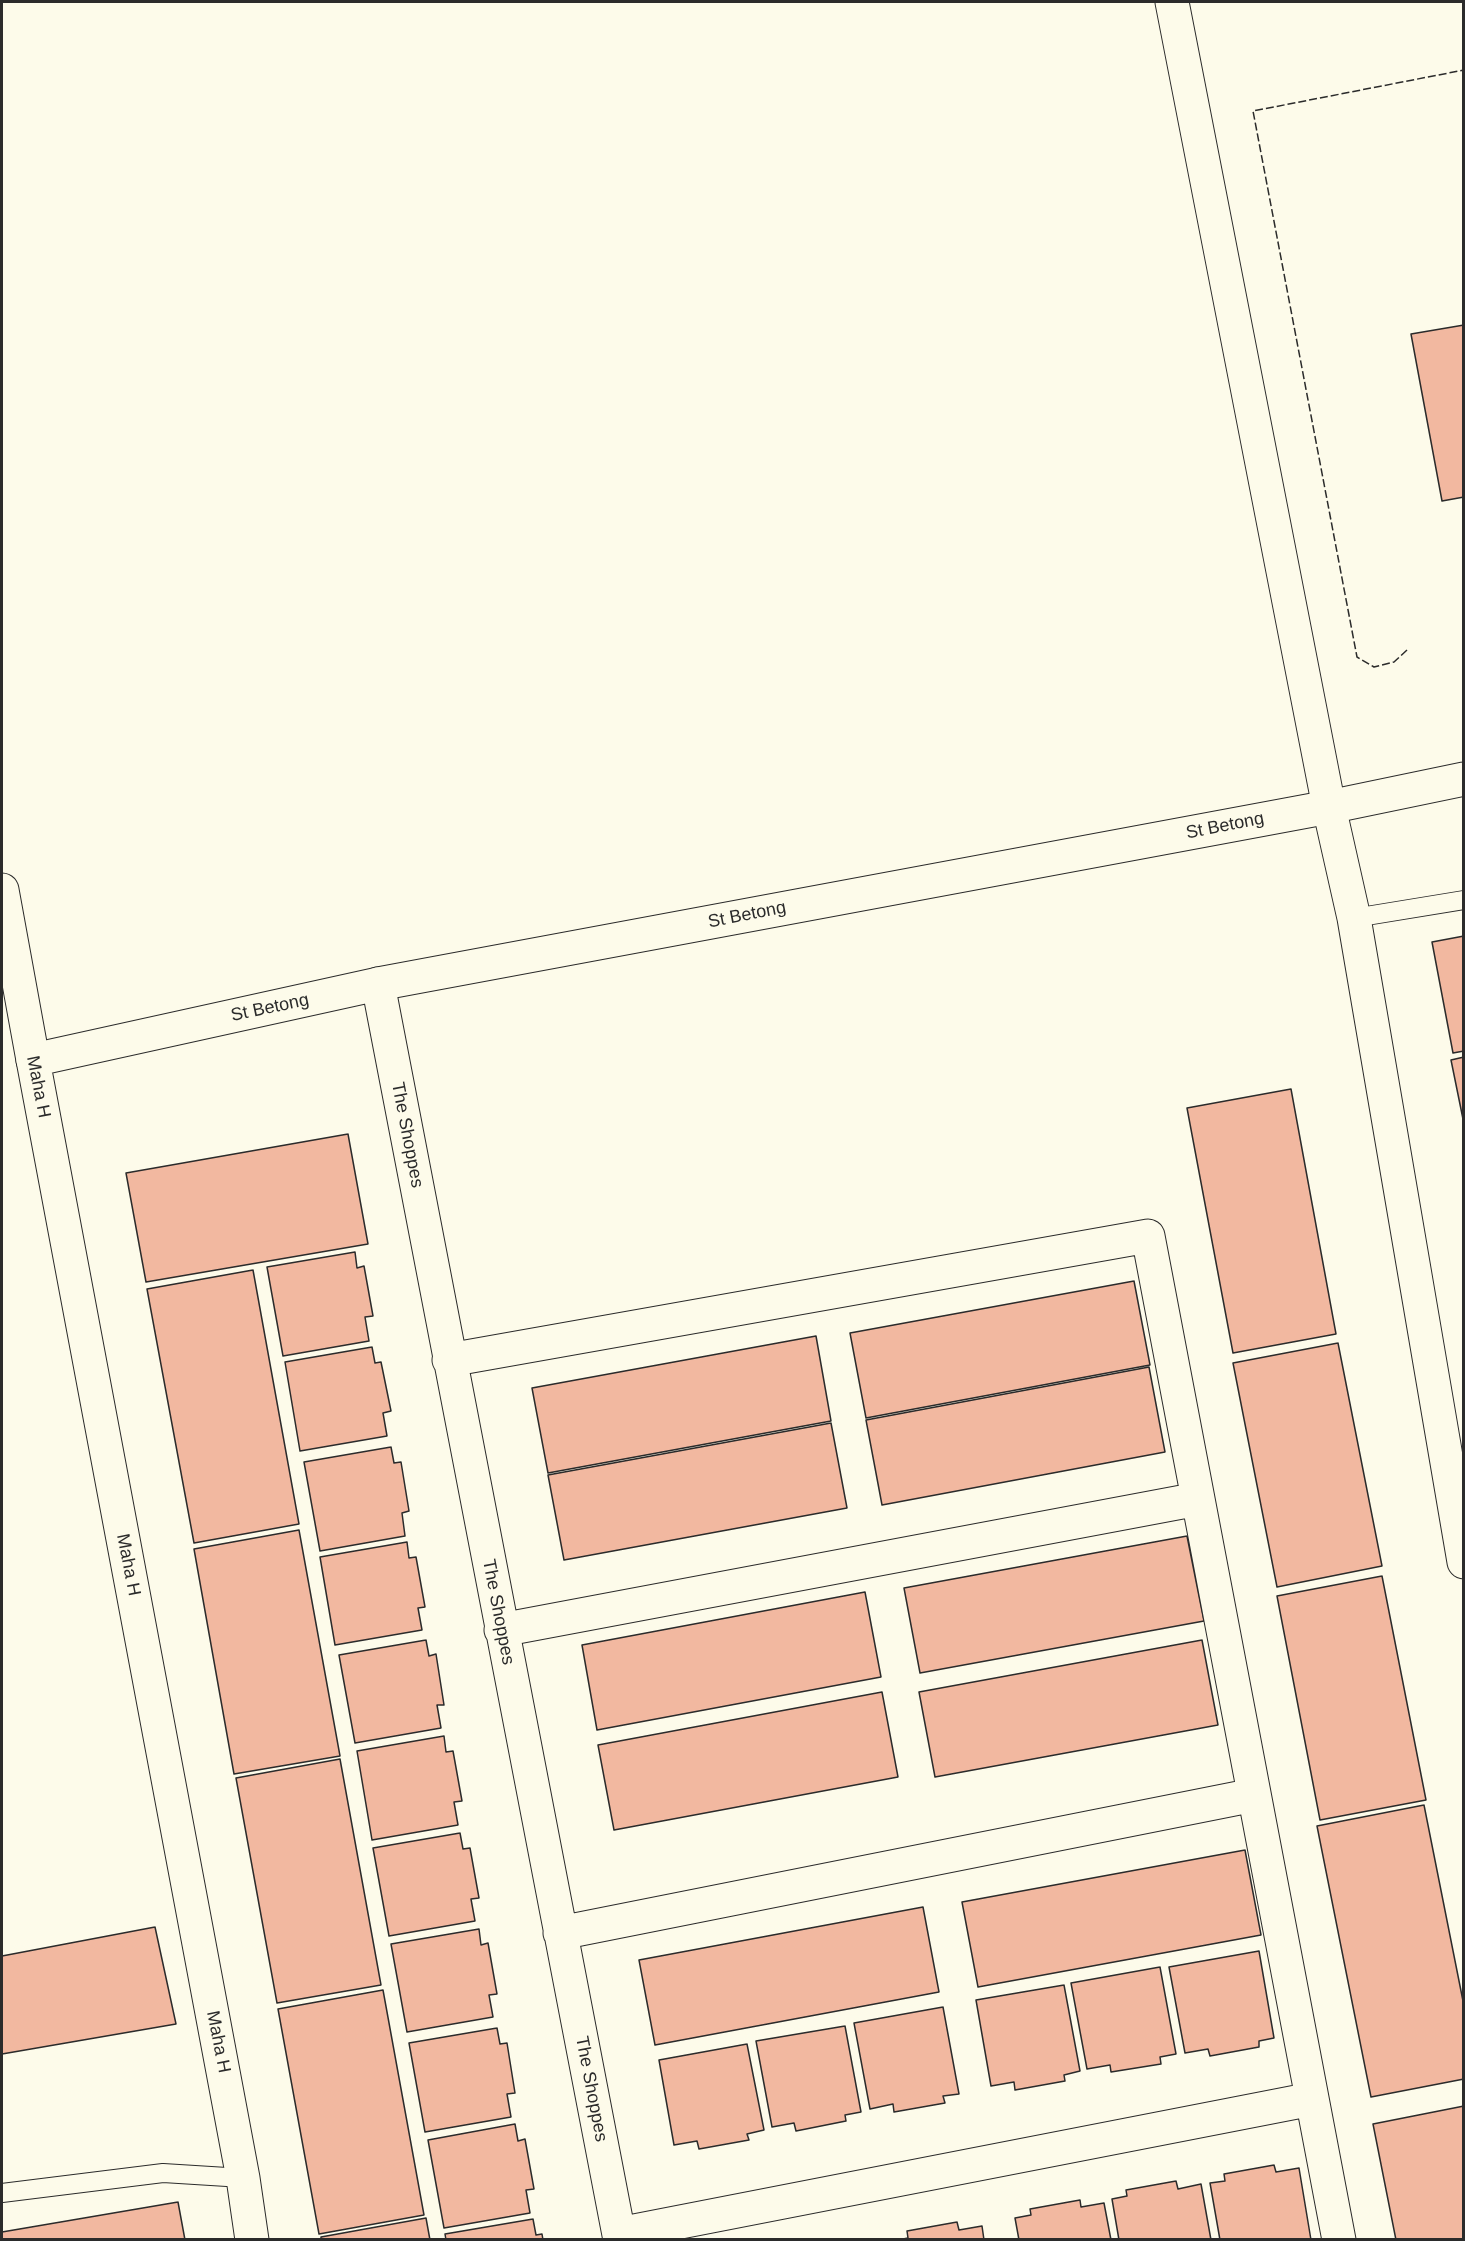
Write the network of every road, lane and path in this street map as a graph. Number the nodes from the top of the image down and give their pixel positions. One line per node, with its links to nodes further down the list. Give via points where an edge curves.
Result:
1 (1172, 2): 3 (street)
2 (1464, 779): 3 (street, St Betong)
3 (1329, 807): 6 (street); 7 (street, St Betong)
4 (2, 890): 8 (street, Maha H)
5 (1464, 900): 6 (lane)
6 (1354, 918): 11 (street)
7 (378, 984): 8 (street, St Betong); 9 (street, The Shoppes)
8 (33, 1060): 16 (street, Maha H)
9 (449, 1360): 10 (street, via 1148,1236); 12 (street, The Shoppes)
10 (1198, 1499): 12 (street); 13 (street)
11 (1464, 1562)
12 (501, 1630): 14 (street, The Shoppes)
13 (1254, 1795): 14 (street); 15 (street)
14 (560, 1933): 18 (street, The Shoppes)
15 (1312, 2099): 18 (street); 20 (street)
16 (243, 2178): 17 (lane, via 163,2173); 19 (street, Maha H)
17 (2, 2193)
18 (619, 2237)
19 (252, 2240)
20 (1339, 2240)

